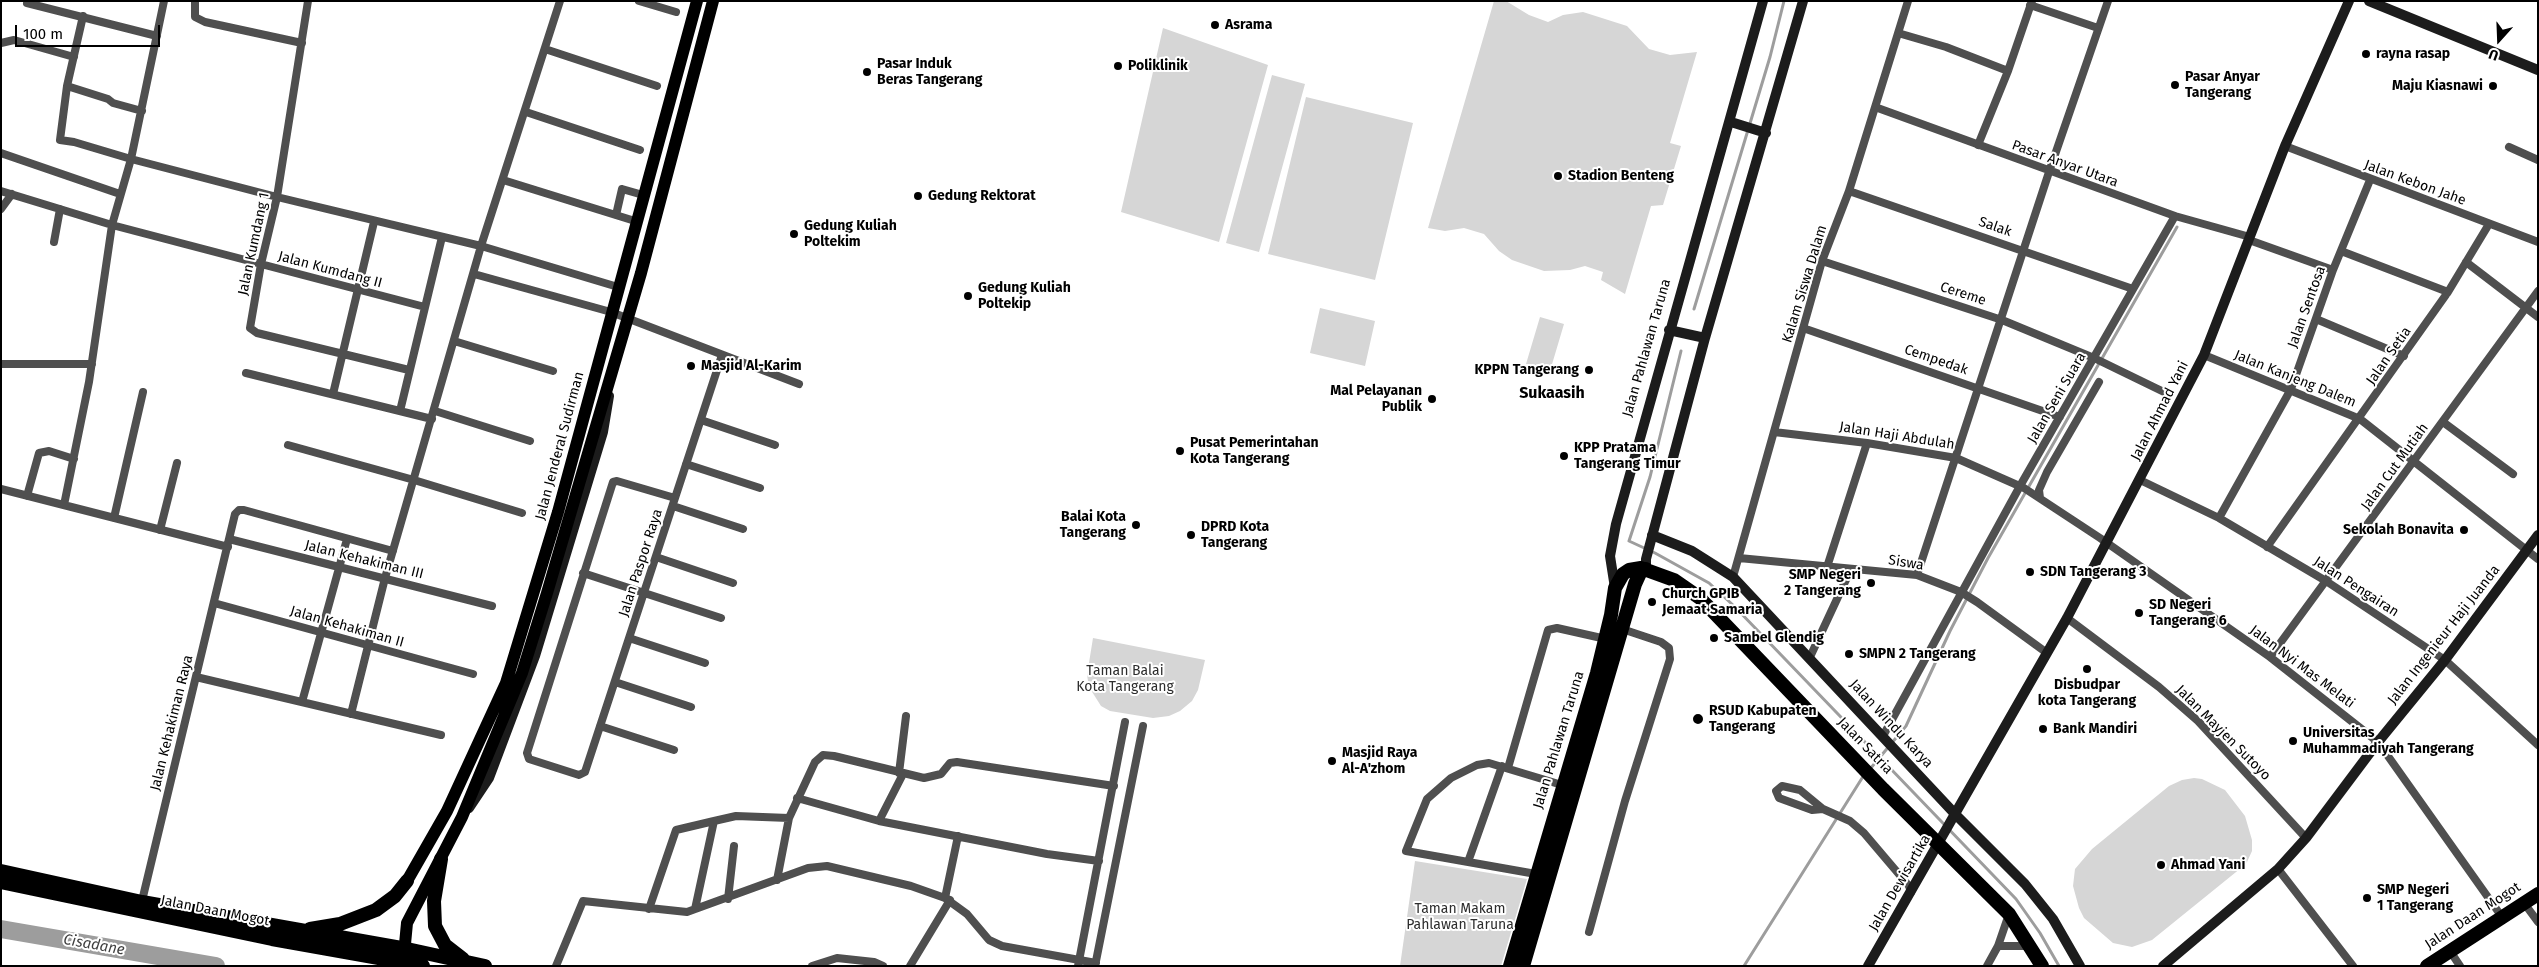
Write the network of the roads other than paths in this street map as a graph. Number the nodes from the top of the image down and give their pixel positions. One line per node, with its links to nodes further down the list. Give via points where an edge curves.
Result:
1 (164, 1): 20 (street)
2 (195, 1): 22 (street, via 195,17 205,22)
3 (308, 1): 22 (street, Jalan Kumdang 1)
4 (560, 1): 23 (street)
5 (639, 1): 16 (street)
6 (697, 1): 48 (main road, Jalan Jenderal Sudirman)
7 (713, 1): 79 (main road, Jalan Jenderal Sudirman)
8 (1763, 1): 32 (main road, Jalan Pahlawan Taruna)
9 (1803, 1): 33 (main road)
10 (1908, 1): 19 (street, Kalam Siswa Dalam)
11 (2108, 1): 18 (street)
12 (2349, 1): 35 (main road, Jalan Ahmad Yani)
13 (2369, 1): 25 (main road)
14 (27, 3): 17 (street)
15 (2031, 3): 18 (street); 26 (street)
16 (676, 12)
17 (83, 16): 20 (street); 24 (street)
18 (2098, 28): 41 (street)
19 (1898, 33): 26 (street); 29 (street, Kalam Siswa Dalam)
20 (157, 36): 30 (street)
21 (1, 43): 24 (street, via 14,40)
22 (302, 43): 49 (street, Jalan Kumdang 1)
23 (545, 49): 28 (street); 31 (street)
24 (74, 57): 27 (street)
25 (2538, 70)
26 (2008, 71): 34 (street)
27 (67, 86): 30 (street); 39 (street, via 60,140)
28 (656, 86)
29 (1875, 107): 34 (street, Pasar Anyar Utara); 45 (street, Kalam Siswa Dalam)
30 (142, 111): 39 (street)
31 (526, 112): 37 (street); 42 (street)
32 (1734, 123): 33 (main road); 83 (main road, Jalan Pahlawan Taruna)
33 (1762, 132): 84 (main road)
34 (1978, 145): 41 (street, Pasar Anyar Utara)
35 (2285, 146): 43 (street, Jalan Kebon Jahe); 59 (main road, Jalan Ahmad Yani)
36 (2509, 147): 40 (street)
37 (640, 150)
38 (1, 153): 47 (street)
39 (130, 159): 47 (street); 49 (street)
40 (2538, 160)
41 (2049, 172): 53 (street, Pasar Anyar Utara); 63 (street)
42 (503, 180): 52 (street); 62 (street)
43 (2370, 180): 56 (street, Jalan Kebon Jahe); 64 (street, Jalan Sentosa)
44 (1, 191): 46 (street, Jalan Kumdang II)
45 (1849, 191): 63 (street, Salak); 65 (street, Kalam Siswa Dalam)
46 (12, 194): 50 (street); 51 (street, Jalan Kumdang II)
47 (120, 194): 57 (street)
48 (643, 195): 52 (street, via 622,189); 54 (main road, Jalan Jenderal Sudirman)
49 (276, 197): 55 (street); 67 (street, Jalan Kumdang 1)
50 (1, 209)
51 (60, 209): 57 (street, Jalan Kumdang II); 60 (street)
52 (616, 215): 54 (street)
53 (2175, 216): 59 (street, Pasar Anyar Utara); 71 (street, Jalan Seni Suara)
54 (636, 221): 70 (main road, Jalan Jenderal Sudirman)
55 (374, 222): 58 (street); 72 (street)
56 (2489, 224): 61 (street, Jalan Kebon Jahe); 66 (street, Jalan Setia)
57 (112, 225): 67 (street, Jalan Kumdang II); 92 (street)
58 (442, 237): 62 (street); 75 (street)
59 (2249, 239): 68 (street, Pasar Anyar Utara); 88 (main road, Jalan Ahmad Yani)
60 (54, 242)
61 (2538, 242)
62 (481, 246): 69 (street); 70 (street)
63 (2024, 250): 71 (street, Salak); 81 (street)
64 (2341, 251): 68 (street, Jalan Sentosa); 74 (street)
65 (1822, 261): 81 (street, Cereme); 82 (street, Kalam Siswa Dalam)
66 (2466, 262): 74 (street, Jalan Setia); 76 (street)
67 (261, 264): 72 (street, Jalan Kumdang II); 86 (street, Jalan Kumdang 1, via 251,330)
68 (2333, 270): 80 (street, Jalan Sentosa)
69 (474, 274): 77 (street); 85 (street)
70 (618, 287): 77 (main road, Jalan Jenderal Sudirman)
71 (2133, 289): 90 (street, Jalan Seni Suara)
72 (358, 291): 75 (street, Jalan Kumdang II); 86 (street)
73 (2538, 291): 76 (street, Jalan Cut Mutiah)
74 (2448, 292): 89 (street, Jalan Setia)
75 (425, 307): 93 (street)
76 (2526, 309): 78 (street); 108 (street, Jalan Cut Mutiah)
77 (611, 312): 79 (street); 208 (main road, Jalan Jenderal Sudirman, via 539,578 506,683 451,803)
78 (2538, 317)
79 (628, 318): 87 (street); 201 (main road, Jalan Jenderal Sudirman, via 522,673)
80 (2316, 319): 89 (street); 99 (street, Jalan Sentosa)
81 (2002, 320): 90 (street, Cereme); 98 (street)
82 (1803, 328): 98 (street, Cempedak); 109 (street, Kalam Siswa Dalam)
83 (1669, 330): 84 (main road); 155 (main road, Jalan Pahlawan Taruna, via 1616,524 1610,556)
84 (1705, 338): 135 (main road)
85 (454, 341): 94 (street); 104 (street)
86 (342, 354): 93 (street, Jalan Kumdang 1); 102 (street)
87 (722, 355): 97 (street); 107 (street, Jalan Paspor Raya)
88 (2204, 355): 99 (street, Jalan Kanjeng Dalem); 121 (main road, Jalan Ahmad Yani)
89 (2404, 356): 106 (street, Jalan Setia)
90 (2099, 361): 101 (street, Cereme); 105 (street, Jalan Seni Suara)
91 (1, 364): 92 (street)
92 (92, 364): 115 (street)
93 (409, 370): 103 (street)
94 (553, 371)
95 (246, 373): 102 (street)
96 (2100, 382): 126 (street, via 2046,472)
97 (799, 384)
98 (1979, 388): 105 (street, Cempedak); 114 (street)
99 (2291, 389): 106 (street, Jalan Kanjeng Dalem); 131 (street, Jalan Sentosa)
100 (142, 392): 130 (street)
101 (2166, 393)
102 (333, 394): 103 (street)
103 (400, 411): 104 (street)
104 (434, 415): 110 (street); 120 (street)
105 (2060, 417): 122 (street, Jalan Seni Suara)
106 (2360, 419): 117 (street, Jalan Kanjeng Dalem); 139 (street, Jalan Setia)
107 (701, 420): 112 (street); 118 (street, Jalan Paspor Raya)
108 (2443, 422): 117 (street, Jalan Cut Mutiah); 119 (street)
109 (1774, 432): 111 (street, Jalan Haji Abdulah); 143 (street, Kalam Siswa Dalam)
110 (530, 441)
111 (1866, 443): 114 (street, Jalan Haji Abdulah); 147 (street)
112 (774, 444)
113 (288, 445): 120 (street)
114 (1956, 458): 122 (street, Jalan Haji Abdulah); 150 (street)
115 (74, 459): 125 (street, via 48,451 39,453); 128 (street)
116 (177, 463): 133 (street)
117 (2413, 463): 141 (street, Jalan Kanjeng Dalem); 153 (street, Jalan Cut Mutiah)
118 (686, 464): 123 (street); 127 (street, Jalan Paspor Raya)
119 (2513, 474)
120 (414, 480): 129 (street); 140 (street)
121 (2140, 480): 131 (street, Jalan Pengairan); 138 (main road, Jalan Ahmad Yani)
122 (2022, 487): 126 (street, Jalan Haji Abdulah); 157 (street, Jalan Seni Suara)
123 (760, 488)
124 (1, 489): 125 (street, Jalan Kehakiman III)
125 (27, 496): 128 (street, Jalan Kehakiman III)
126 (2039, 498): 138 (street, Jalan Haji Abdulah)
127 (674, 502): 132 (street); 142 (street, Jalan Paspor Raya); 149 (street, via 615,481)
128 (64, 505): 130 (street, Jalan Kehakiman III)
129 (522, 513)
130 (114, 518): 133 (street, Jalan Kehakiman III)
131 (2219, 518): 139 (street, Jalan Pengairan)
132 (743, 529)
133 (160, 530): 137 (street, Jalan Kehakiman III)
134 (2538, 535): 141 (main road, Jalan Ingenieur Haji Juanda)
135 (1651, 538): 145 (main road); 151 (main road, Jalan Windu Karya, via 1692,551)
136 (347, 539): 137 (street, Jalan Kehakiman Raya, via 239,510 235,514); 140 (street); 146 (street)
137 (229, 543): 146 (street, Jalan Kehakiman III); 158 (street, Jalan Kehakiman Raya)
138 (2108, 543): 161 (main road, Jalan Ahmad Yani); 169 (street, Jalan Nyi Mas Melati)
139 (2267, 547): 153 (street, Jalan Pengairan)
140 (393, 551): 152 (street)
141 (2526, 551): 144 (street, Jalan Kanjeng Dalem); 170 (main road, Jalan Ingenieur Haji Juanda)
142 (656, 557): 154 (street); 156 (street, Jalan Paspor Raya)
143 (1739, 558): 147 (street, Siswa); 151 (street, Kalam Siswa Dalam)
144 (2538, 560)
145 (1646, 564): 155 (highway, via 1629,570); 162 (highway, Jalan Pahlawan Taruna, via 1636,579); 199 (highway, Jalan Satria, via 1700,598 1867,772)
146 (338, 567): 152 (street, Jalan Kehakiman III); 163 (street)
147 (1827, 567): 148 (street, Siswa)
148 (1851, 569): 150 (street, Siswa); 168 (street)
149 (584, 573): 156 (street); 180 (street, Jalan Paspor Raya, via 527,756 579,775 585,772)
150 (1917, 575): 157 (street, Siswa)
151 (1733, 577): 168 (main road, Jalan Windu Karya)
152 (385, 578): 159 (street, Jalan Kehakiman III); 166 (street)
153 (2326, 581): 169 (street, Jalan Cut Mutiah); 170 (street, Jalan Pengairan)
154 (734, 583)
155 (1615, 588): 165 (highway, Jalan Pahlawan Taruna)
156 (644, 593): 160 (street); 164 (street, Jalan Paspor Raya)
157 (1962, 594): 167 (street, Siswa); 183 (street, Jalan Seni Suara)
158 (214, 603): 163 (street, Jalan Kehakiman II); 173 (street, Jalan Kehakiman Raya)
159 (492, 606)
160 (721, 618)
161 (2068, 618): 167 (main road, Jalan Ahmad Yani); 198 (street, Jalan Mayjen Sutoyo, via 2198,721)
162 (1622, 629): 222 (street, via 1661,642 1669,648 1670,659); 237 (highway, Jalan Pahlawan Taruna)
163 (320, 632): 166 (street, Jalan Kehakiman II); 175 (street)
164 (629, 638): 171 (street); 174 (street, Jalan Paspor Raya)
165 (1606, 639): 187 (street, via 1557,628 1548,630); 189 (highway, Jalan Pahlawan Taruna)
166 (367, 646): 172 (street, Jalan Kehakiman II); 177 (street)
167 (2047, 654): 193 (main road, Jalan Ahmad Yani)
168 (1810, 657): 183 (main road, Jalan Windu Karya)
169 (2270, 657): 184 (street, Jalan Nyi Mas Melati)
170 (2445, 660): 184 (main road, Jalan Ingenieur Haji Juanda); 185 (street, Jalan Pengairan)
171 (705, 664)
172 (473, 674)
173 (196, 677): 175 (street); 215 (street, Jalan Kehakiman Raya)
174 (615, 682): 176 (street); 180 (street, Jalan Paspor Raya)
175 (302, 702): 177 (street)
176 (690, 707)
177 (351, 714): 182 (street)
178 (906, 716): 188 (street)
179 (1125, 722): 190 (street)
180 (600, 726): 186 (street)
181 (1142, 726): 229 (street)
182 (441, 735)
183 (1884, 737): 193 (main road, Jalan Windu Karya)
184 (2378, 742): 198 (main road, Jalan Ingenieur Haji Juanda); 219 (street, Jalan Nyi Mas Melati)
185 (2538, 745)
186 (674, 750)
187 (1505, 767): 189 (street); 203 (street); 203 (street, via 1489,763 1477,765 1441,785 1423,807 1406,850)
188 (901, 773): 190 (street, via 924,778 941,774 950,763 957,762); 191 (street, via 823,755 815,762); 195 (street)
189 (1562, 785): 206 (highway, Jalan Pahlawan Taruna)
190 (1114, 786): 202 (street)
191 (797, 798): 194 (street); 195 (street)
192 (1823, 808): 192 (street, via 1812,810 1779,798 1776,791 1782,786 1800,790); 210 (street, via 1864,832 1909,886)
193 (1955, 816): 199 (main road, Jalan Dewisartika); 241 (main road, Jalan Windu Karya, via 2025,884 2053,919)
194 (788, 818): 196 (street, via 736,816); 207 (street)
195 (879, 821): 197 (street)
196 (714, 822): 216 (street, via 676,830); 217 (street)
197 (958, 836): 202 (street); 213 (street)
198 (2306, 838): 204 (main road, Jalan Ingenieur Haji Juanda)
199 (1940, 841): 210 (main road, Jalan Dewisartika); 218 (highway, Jalan Satria)
200 (734, 846): 212 (street)
201 (441, 859): 225 (main road, Jalan Jenderal Sudirman, via 407,923 404,939); 227 (highway, via 434,906 435,926 445,945)
202 (1099, 862): 228 (street)
203 (1468, 862): 206 (street)
204 (2278, 869): 242 (main road, Jalan Ingenieur Haji Juanda); 243 (street)
205 (1, 871): 215 (highway, Jalan Daan Mogot)
206 (1536, 874): 236 (highway, Jalan Pahlawan Taruna)
207 (777, 880): 212 (street); 213 (street, via 808,868 827,866 911,886)
208 (406, 881): 221 (highway, via 395,896 376,910 340,924)
209 (1, 882): 215 (highway, Jalan Daan Mogot)
210 (1910, 892): 238 (main road, Jalan Dewisartika)
211 (2538, 894): 214 (highway, Jalan Daan Mogot)
212 (728, 898): 217 (street)
213 (948, 899): 228 (street, via 967,914 989,940 1002,946); 235 (street)
214 (2524, 903): 219 (highway, Jalan Daan Mogot); 220 (street)
215 (141, 907): 221 (highway, Jalan Daan Mogot); 230 (highway, Jalan Daan Mogot)
216 (649, 909): 217 (street); 232 (street, via 583,901)
217 (696, 910)
218 (2009, 914): 223 (street); 224 (highway, Jalan Satria)
219 (2502, 918): 226 (highway, Jalan Daan Mogot)
220 (2538, 922)
221 (299, 931): 225 (highway, Jalan Daan Mogot)
222 (1589, 932)
223 (1998, 946): 224 (street); 239 (street)
224 (2030, 946): 240 (highway, Jalan Satria)
225 (407, 949): 227 (highway, Jalan Daan Mogot); 230 (main road, Jalan Daan Mogot)
226 (2450, 951): 244 (highway, Jalan Daan Mogot); 245 (street)
227 (469, 962): 231 (highway, Jalan Daan Mogot)
228 (1079, 963): 229 (street)
229 (1095, 964)
230 (425, 966)
231 (485, 966)
232 (556, 966)
233 (812, 966): 234 (street, via 837,958)
234 (884, 966)
235 (910, 966)
236 (1510, 966)
237 (1523, 966)
238 (1868, 966)
239 (1987, 966)
240 (2042, 966)
241 (2080, 966)
242 (2163, 966)
243 (2354, 966)
244 (2426, 966)
245 (2460, 966)

